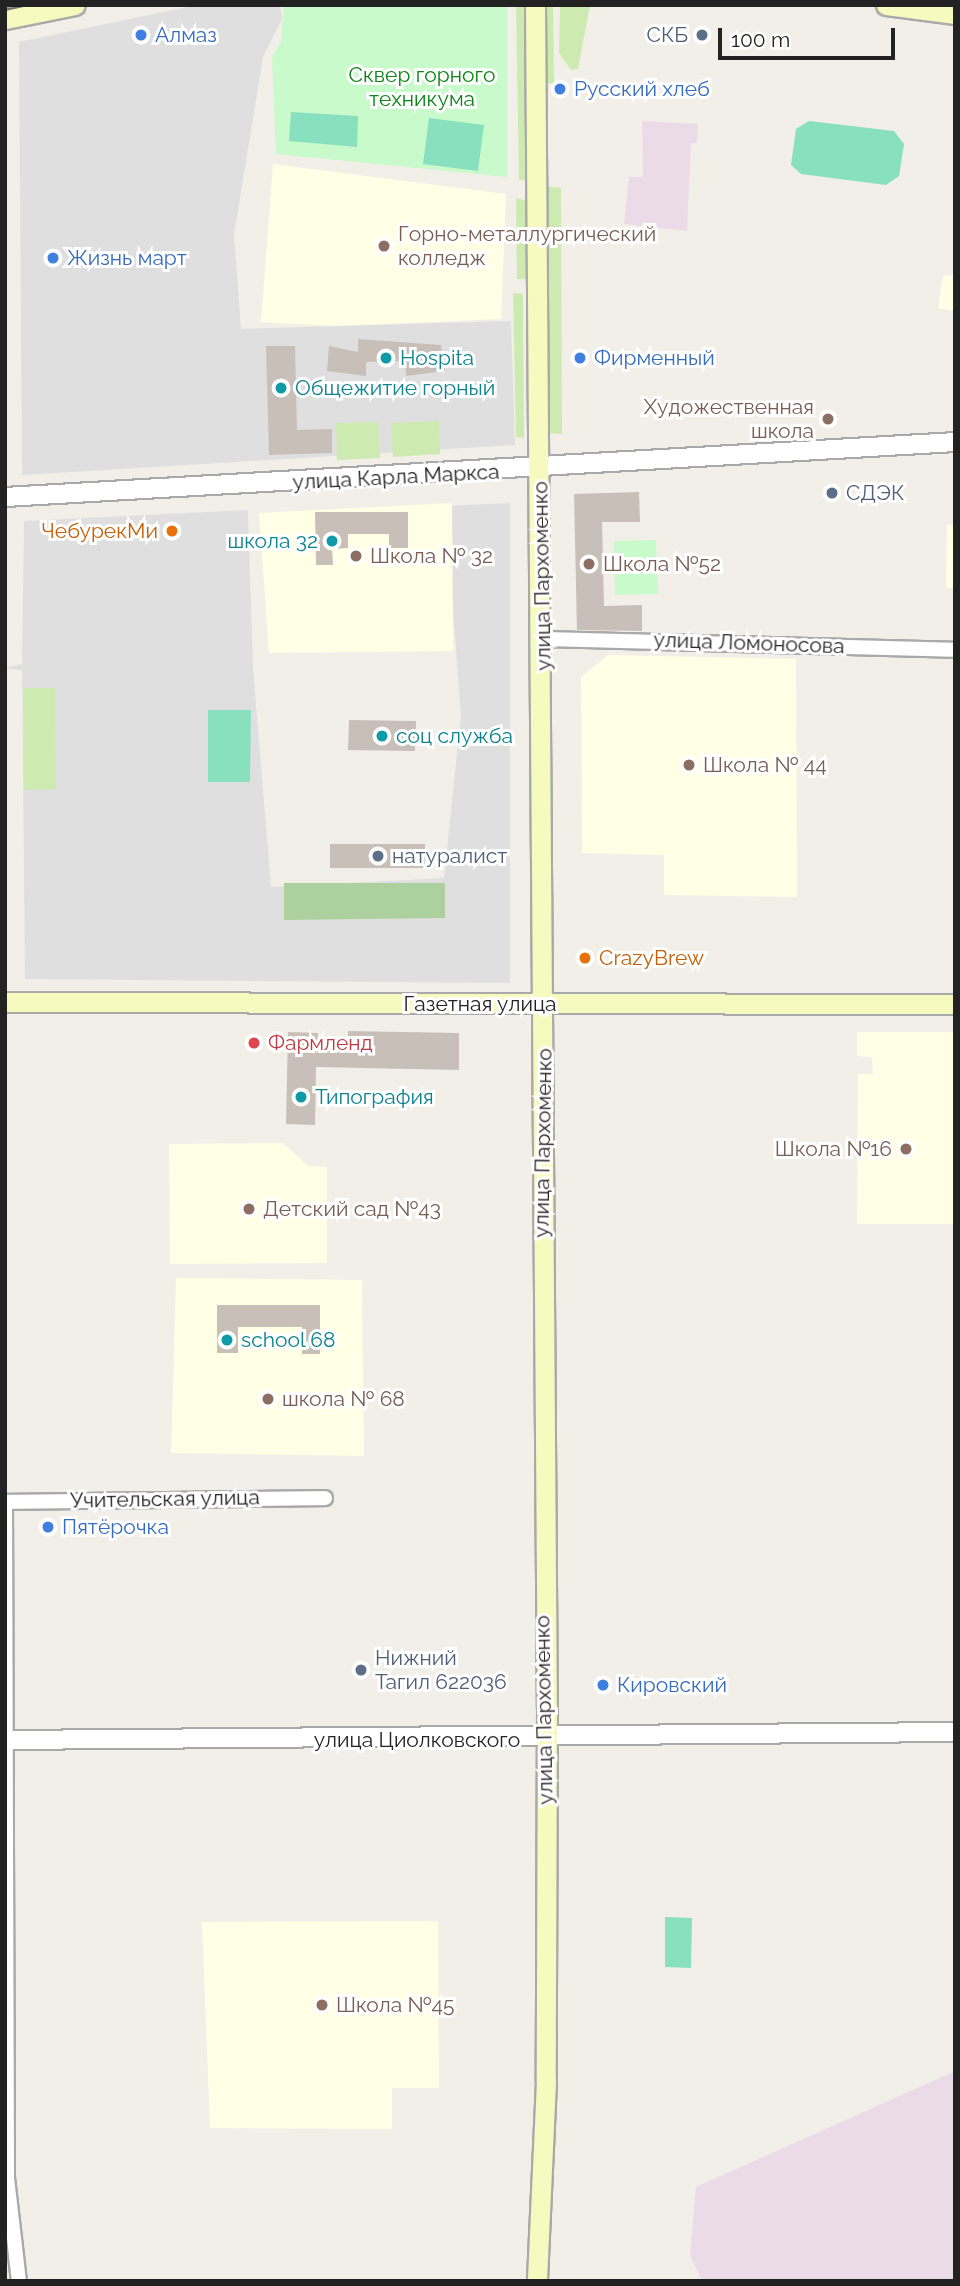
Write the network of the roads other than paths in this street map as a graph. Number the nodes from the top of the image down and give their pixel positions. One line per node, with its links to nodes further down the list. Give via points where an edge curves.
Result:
1 (75, 5): 5 (main road)
2 (535, 5): 7 (main road, улица Пархоменко)
3 (887, 5): 4 (main road)
4 (955, 14)
5 (5, 19)
6 (955, 442): 7 (street, улица Карла Маркса)
7 (540, 470): 8 (street, улица Карла Маркса); 9 (main road, улица Пархоменко)
8 (5, 497)
9 (544, 639): 10 (street, улица Ломоносова); 12 (main road, улица Пархоменко)
10 (955, 650)
11 (5, 1002): 12 (main road, Газетная улица)
12 (545, 1004): 13 (main road, Газетная улица); 18 (main road, улица Пархоменко)
13 (955, 1004)
14 (326, 1497): 15 (street, Учительская улица)
15 (5, 1502): 17 (street)
16 (955, 1732): 18 (street, улица Циолковского)
17 (6, 1740): 18 (street, улица Циолковского); 19 (street, via 9,2206)
18 (545, 1740): 20 (main road, улица Пархоменко, via 546,2081)
19 (19, 2281)
20 (537, 2281)

